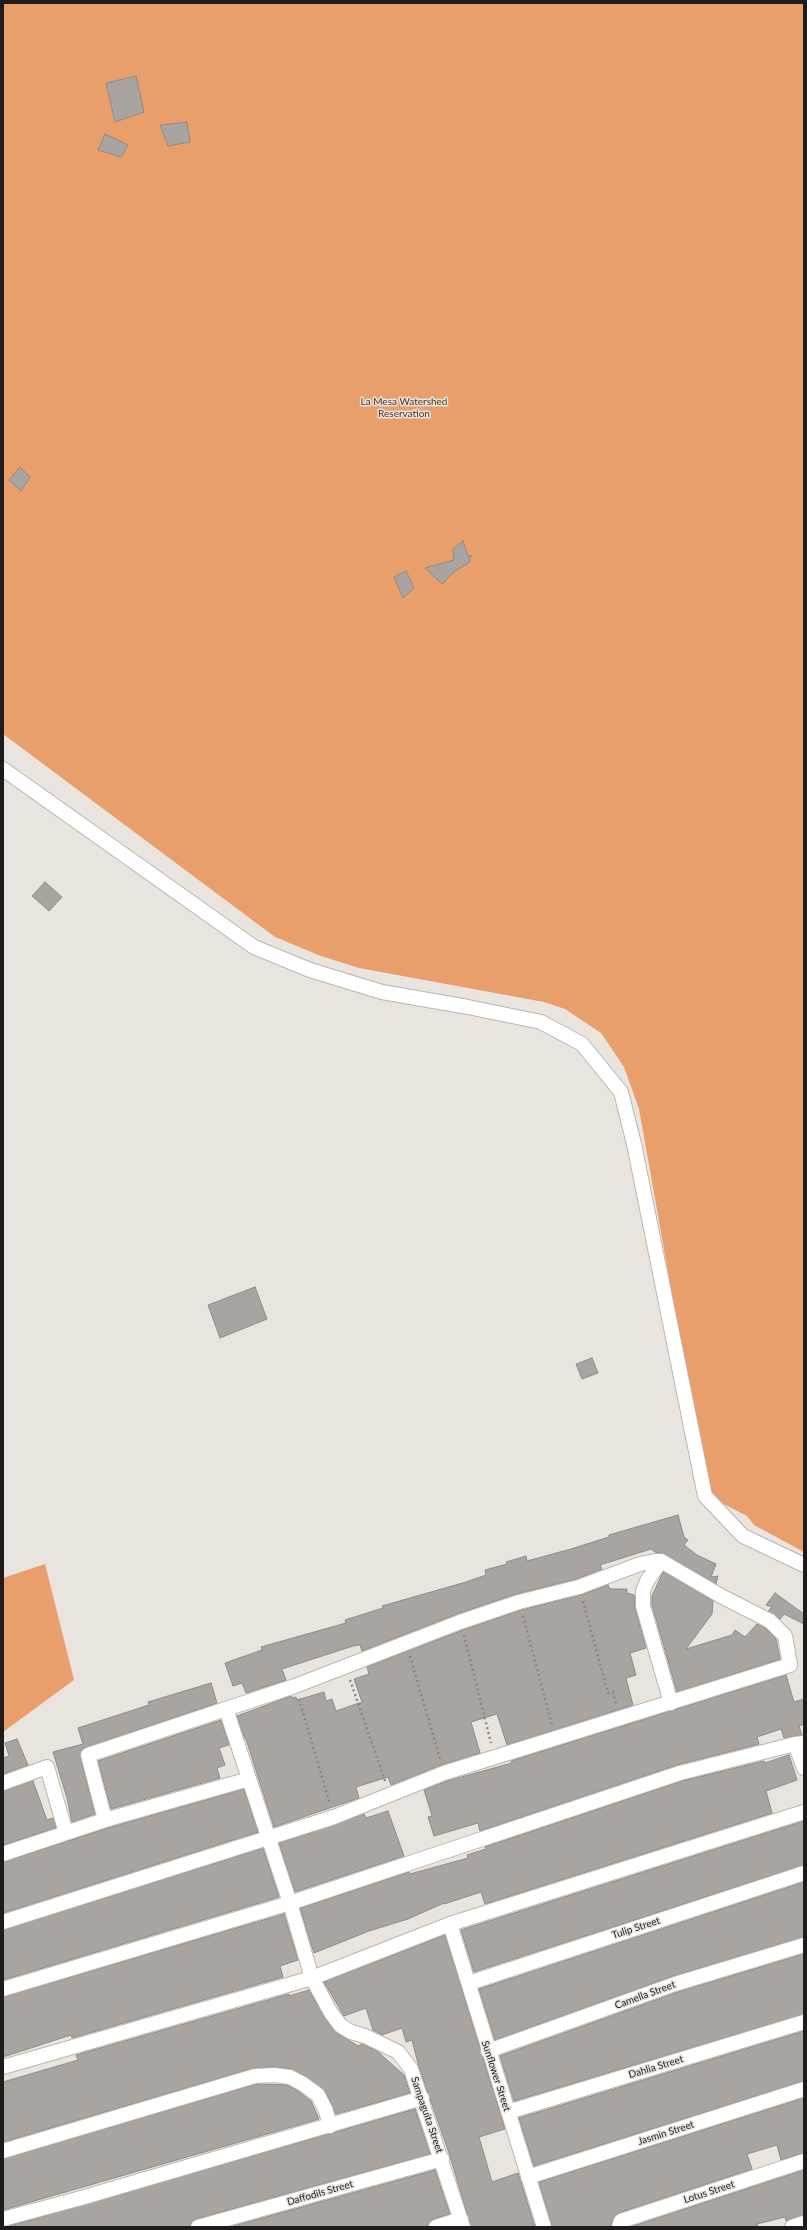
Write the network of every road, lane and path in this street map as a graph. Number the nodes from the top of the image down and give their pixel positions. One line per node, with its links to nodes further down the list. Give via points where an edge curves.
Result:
1 (3, 769): 3 (street, via 254,947 310,970 382,992 541,1022 582,1044 621,1092 634,1144 705,1496 743,1536)
2 (661, 1561): 4 (street, via 640,1564); 10 (street, via 647,1580 643,1591 643,1606); 10 (street, via 770,1621 785,1636 790,1665)
3 (804, 1565)
4 (579, 1587): 5 (street); 12 (path, via 608,1693 613,1692)
5 (519, 1602): 6 (street); 13 (path)
6 (460, 1622): 7 (street); 15 (path)
7 (406, 1642): 8 (street); 17 (path)
8 (346, 1666): 9 (street); 20 (path)
9 (295, 1686): 11 (street); 22 (path)
10 (670, 1703): 12 (street)
11 (226, 1709): 18 (street, Sampaguita Street); 23 (street, via 88,1755)
12 (619, 1718): 13 (street)
13 (556, 1737): 15 (street)
14 (799, 1743): 16 (street); 28 (street, via 680,1773)
15 (495, 1757): 17 (street)
16 (804, 1768)
17 (444, 1773): 20 (street)
18 (250, 1779): 23 (street); 25 (street, Sampaguita Street)
19 (3, 1783): 24 (street, via 47,1767)
20 (389, 1795): 22 (street)
21 (804, 1812): 30 (street)
22 (334, 1818): 25 (street)
23 (105, 1820): 24 (street)
24 (66, 1833): 26 (street)
25 (269, 1839): 28 (street, Sampaguita Street); 29 (street)
26 (3, 1854)
27 (804, 1873): 33 (street, Tulip Street)
28 (290, 1903): 32 (street, Sampaguita Street); 34 (street)
29 (3, 1922)
30 (450, 1924): 32 (street); 33 (street, Sunflower Street)
31 (804, 1946): 36 (street, Camella Street, via 675,1984)
32 (312, 1978): 37 (street); 39 (street, Sampaguita Street, via 341,2026 398,2052 411,2070)
33 (469, 1983): 36 (street, Sunflower Street)
34 (3, 1989)
35 (804, 2022): 40 (street, Dahlia Street)
36 (488, 2051): 40 (street, Sunflower Street)
37 (3, 2067)
38 (804, 2089): 45 (street, Jasmin Street)
39 (422, 2098): 41 (street); 43 (street, Sampaguita Street)
40 (508, 2112): 45 (street, Sunflower Street)
41 (330, 2126): 42 (street, via 318,2095 303,2084 290,2077 255,2076); 46 (street)
42 (3, 2151)
43 (442, 2159): 47 (street, Sampaguita Street); 49 (street, Daffodils Street)
44 (804, 2161): 52 (street, Lotus Street, via 621,2221)
45 (528, 2177): 51 (street, Sunflower Street)
46 (3, 2219)
47 (462, 2223): 50 (street)
48 (804, 2223): 53 (street)
49 (198, 2227)
50 (436, 2227)
51 (544, 2227)
52 (619, 2227)
53 (792, 2227)

